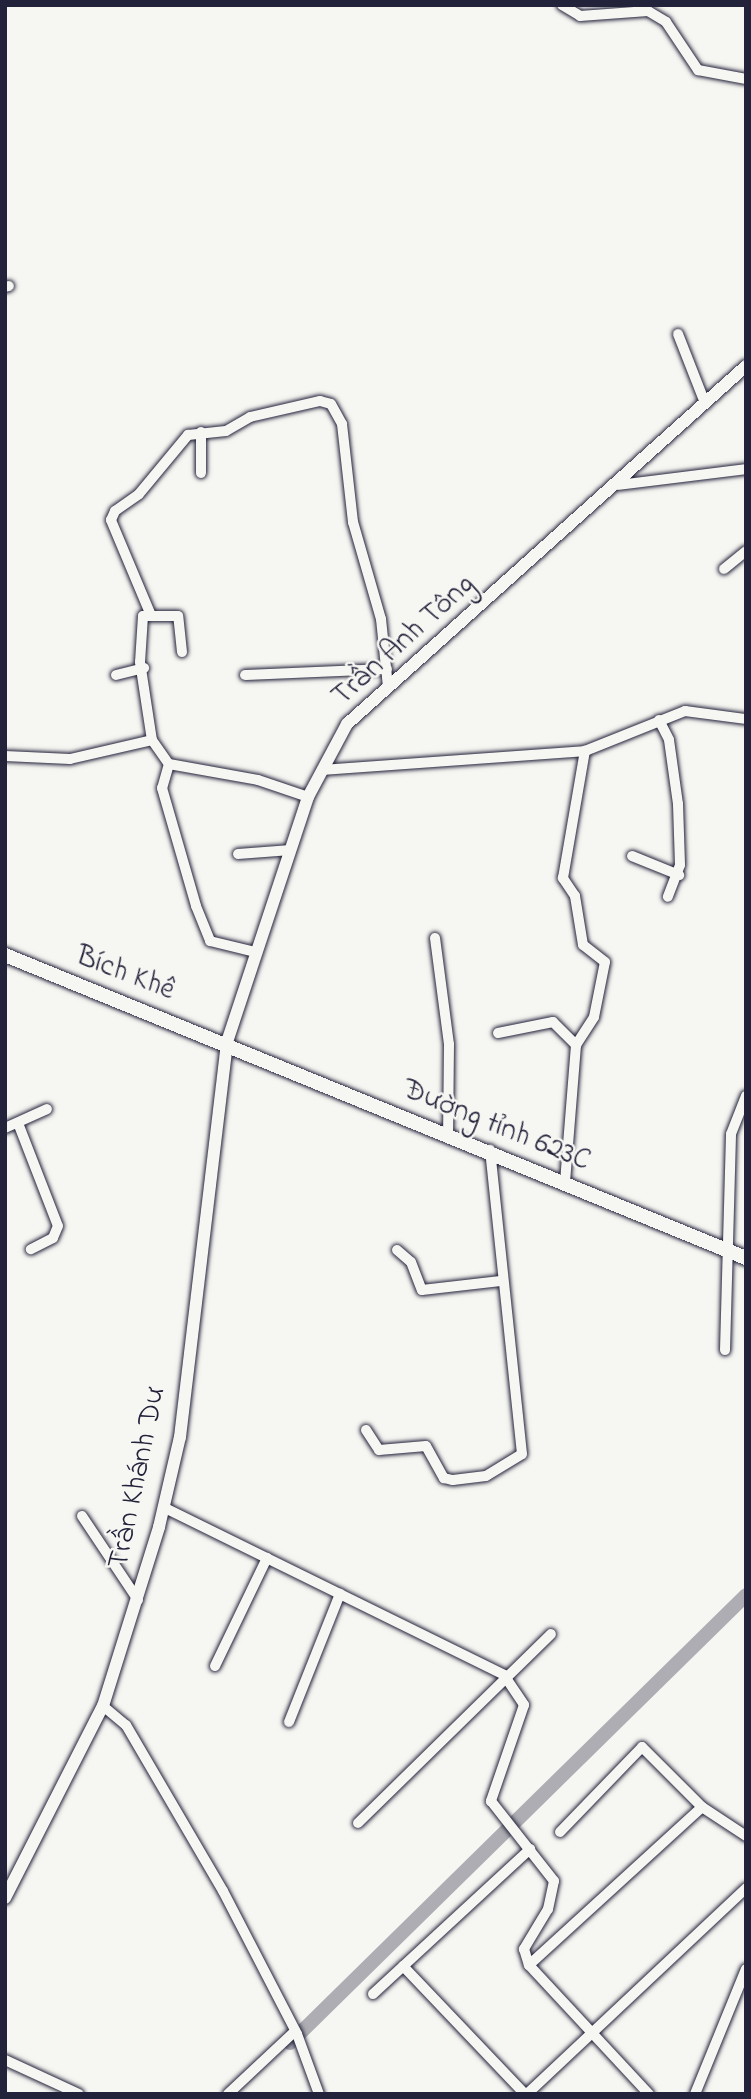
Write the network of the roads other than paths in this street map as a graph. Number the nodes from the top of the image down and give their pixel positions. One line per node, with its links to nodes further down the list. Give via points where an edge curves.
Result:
1 (562, 5): 2 (street, via 580,16 648,11 666,22 698,70)
2 (746, 79)
3 (678, 334): 5 (street)
4 (746, 366): 5 (street, Trần Anh Tông)
5 (705, 403): 9 (street, Trần Anh Tông)
6 (201, 432): 8 (street); 12 (street, via 178,441 139,495 111,520); 15 (street, via 226,431 250,417 320,401 340,412 353,522 381,619)
7 (746, 469): 9 (street)
8 (201, 473)
9 (618, 485): 18 (street, Trần Anh Tông)
10 (746, 551): 11 (street)
11 (724, 569)
12 (150, 613): 13 (street, via 178,616); 14 (street, via 143,616)
13 (182, 652)
14 (144, 668): 16 (street); 21 (street)
15 (387, 669): 17 (street); 18 (street)
16 (116, 675)
17 (245, 675)
18 (388, 687): 25 (street, Trần Anh Tông, via 347,724)
19 (746, 719): 20 (street, via 696,711)
20 (659, 720): 22 (street); 30 (street, via 669,740 678,804)
21 (152, 740): 23 (street, via 70,759); 24 (street)
22 (584, 751): 25 (street); 37 (street, via 563,878 575,896 583,945 605,962 594,1017)
23 (5, 755)
24 (169, 764): 26 (street, via 258,780); 33 (street, via 162,788 210,942)
25 (323, 770): 26 (street, Trần Anh Tông)
26 (308, 797): 27 (street, Trần Anh Tông)
27 (290, 850): 28 (street); 33 (street, Trần Anh Tông)
28 (238, 854)
29 (632, 856): 30 (street)
30 (679, 876): 31 (street)
31 (668, 897)
32 (435, 938): 42 (street, via 449,1044)
33 (255, 951): 36 (street, Trần Anh Tông)
34 (5, 956): 36 (main road, Bích Khê)
35 (498, 1033): 37 (street, via 554,1022)
36 (227, 1042): 42 (main road, Đường tỉnh 623C); 52 (street, Trần Khánh Dư, via 180,1437)
37 (576, 1045): 44 (street)
38 (746, 1096): 47 (street, via 731,1134)
39 (47, 1109): 40 (street)
40 (18, 1123): 41 (street); 45 (street, via 58,1226 53,1238)
41 (5, 1128)
42 (447, 1134): 43 (main road, Đường tỉnh 623C)
43 (490, 1150): 44 (main road, Đường tỉnh 623C); 49 (street)
44 (565, 1182): 47 (main road, Đường tỉnh 623C)
45 (31, 1249)
46 (397, 1250): 49 (street, via 413,1266 422,1290)
47 (728, 1251): 48 (main road, Đường tỉnh 623C); 50 (street)
48 (746, 1258)
49 (500, 1280): 51 (street, via 518,1460 486,1476 453,1480 444,1478 425,1446 379,1450)
50 (725, 1350)
51 (366, 1430)
52 (163, 1507): 54 (street); 56 (street, Trần Khánh Dư)
53 (82, 1516): 56 (street)
54 (267, 1558): 55 (street); 58 (street)
55 (340, 1594): 59 (street); 61 (street)
56 (138, 1600): 60 (street, Trần Khánh Dư)
57 (551, 1634): 59 (street)
58 (215, 1666)
59 (504, 1675): 63 (street); 66 (street, via 524,1705 491,1801)
60 (103, 1706): 68 (street, Trần Khánh Dư); 74 (street, via 125,1725 178,1812)
61 (289, 1722)
62 (702, 1807): 64 (street, via 642,1747); 65 (street); 69 (street)
63 (358, 1823)
64 (560, 1832)
65 (746, 1836)
66 (530, 1849): 69 (street, via 554,1881 548,1909 524,1949); 70 (street)
67 (746, 1888): 73 (street)
68 (5, 1898)
69 (529, 1965): 73 (street)
70 (403, 1966): 72 (street); 79 (street)
71 (746, 1969): 81 (street)
72 (373, 1994)
73 (592, 2032): 79 (street); 80 (street)
74 (297, 2036): 77 (street); 78 (street)
75 (5, 2060): 76 (street)
76 (79, 2094)
77 (228, 2094)
78 (318, 2094)
79 (526, 2094)
80 (649, 2094)
81 (695, 2094)

